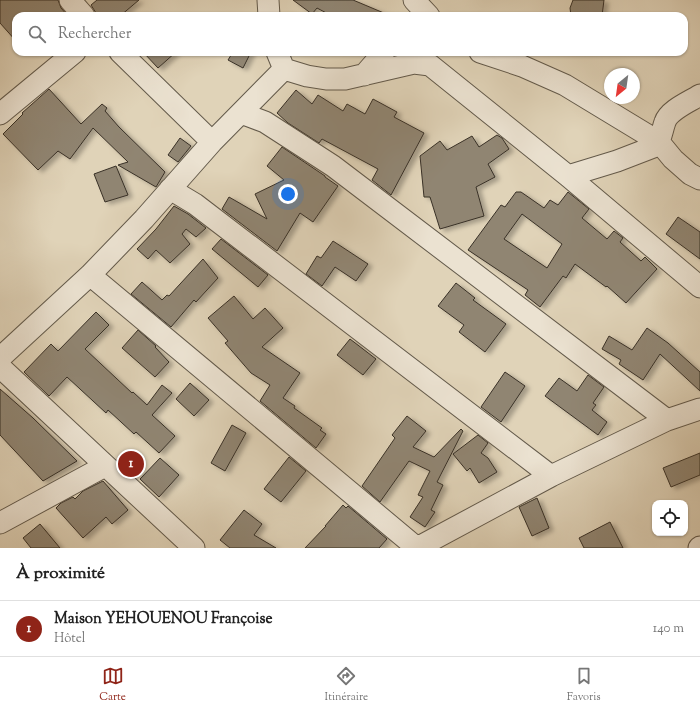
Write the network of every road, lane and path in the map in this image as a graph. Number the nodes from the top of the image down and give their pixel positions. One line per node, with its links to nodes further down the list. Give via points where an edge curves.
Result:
1 (70, 0): 3 (street)
2 (268, 0): 4 (street)
3 (80, 12)
4 (268, 12)
5 (70, 56): 14 (street)
6 (124, 56): 15 (street)
7 (381, 56): 11 (street)
8 (492, 56): 16 (street, via 565,85)
9 (434, 58): 11 (street); 17 (street)
10 (280, 61): 11 (street, via 307,76 345,79); 13 (street)
11 (364, 75)
12 (700, 95): 16 (street, via 671,112)
13 (240, 113): 15 (street); 25 (street, via 265,122 333,166)
14 (0, 114)
15 (212, 142): 19 (street)
16 (659, 142): 17 (street, via 651,148); 18 (street, via 673,159)
17 (568, 176): 21 (street)
18 (700, 179)
19 (170, 189): 20 (street); 27 (street, via 194,204)
20 (90, 275): 22 (street); 30 (street)
21 (700, 287)
22 (0, 358)
23 (0, 367): 26 (street)
24 (700, 409): 25 (street)
25 (667, 420): 27 (street)
26 (105, 466): 28 (street); 29 (street)
27 (551, 476): 30 (street)
28 (0, 523)
29 (194, 548)
30 (417, 548)

